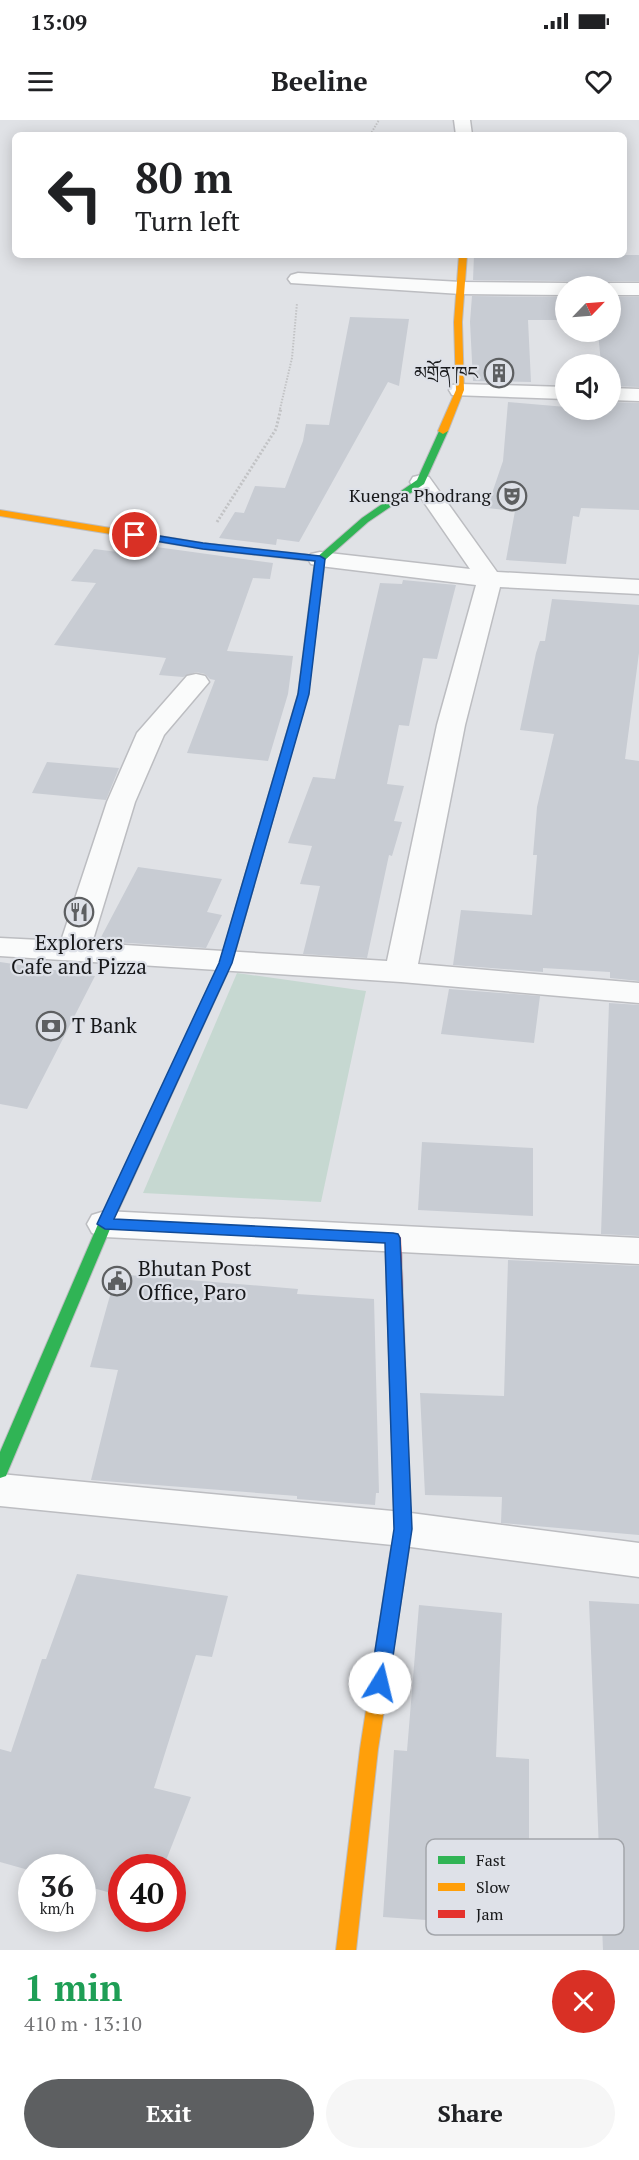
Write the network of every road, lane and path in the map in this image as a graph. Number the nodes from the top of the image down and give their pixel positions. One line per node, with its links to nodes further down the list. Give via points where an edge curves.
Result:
1 (463, 258): 3 (street)
2 (298, 279): 3 (street); 13 (path, via 292,358 276,429)
3 (461, 288): 4 (street); 7 (street)
4 (555, 289)
5 (621, 289): 6 (street)
6 (639, 289)
7 (460, 390): 8 (street); 11 (street)
8 (555, 393)
9 (621, 394): 10 (street)
10 (639, 395)
11 (421, 482): 14 (street, via 365,520); 15 (street)
12 (0, 513): 13 (street)
13 (203, 546): 14 (street)
14 (320, 559): 15 (street); 20 (street, via 303,694)
15 (489, 579): 16 (street); 21 (street, via 446,747)
16 (639, 587)
17 (196, 682): 19 (street, via 152,733 121,802)
18 (0, 946): 19 (street)
19 (74, 952): 20 (street)
20 (226, 963): 21 (street); 23 (street)
21 (401, 972): 22 (street)
22 (639, 993)
23 (105, 1224): 24 (street); 26 (street)
24 (393, 1238): 25 (street); 28 (street)
25 (639, 1251)
26 (0, 1471)
27 (0, 1490): 28 (street)
28 (403, 1529): 29 (street); 30 (street, via 369,1749)
29 (639, 1560)
30 (346, 1950)

